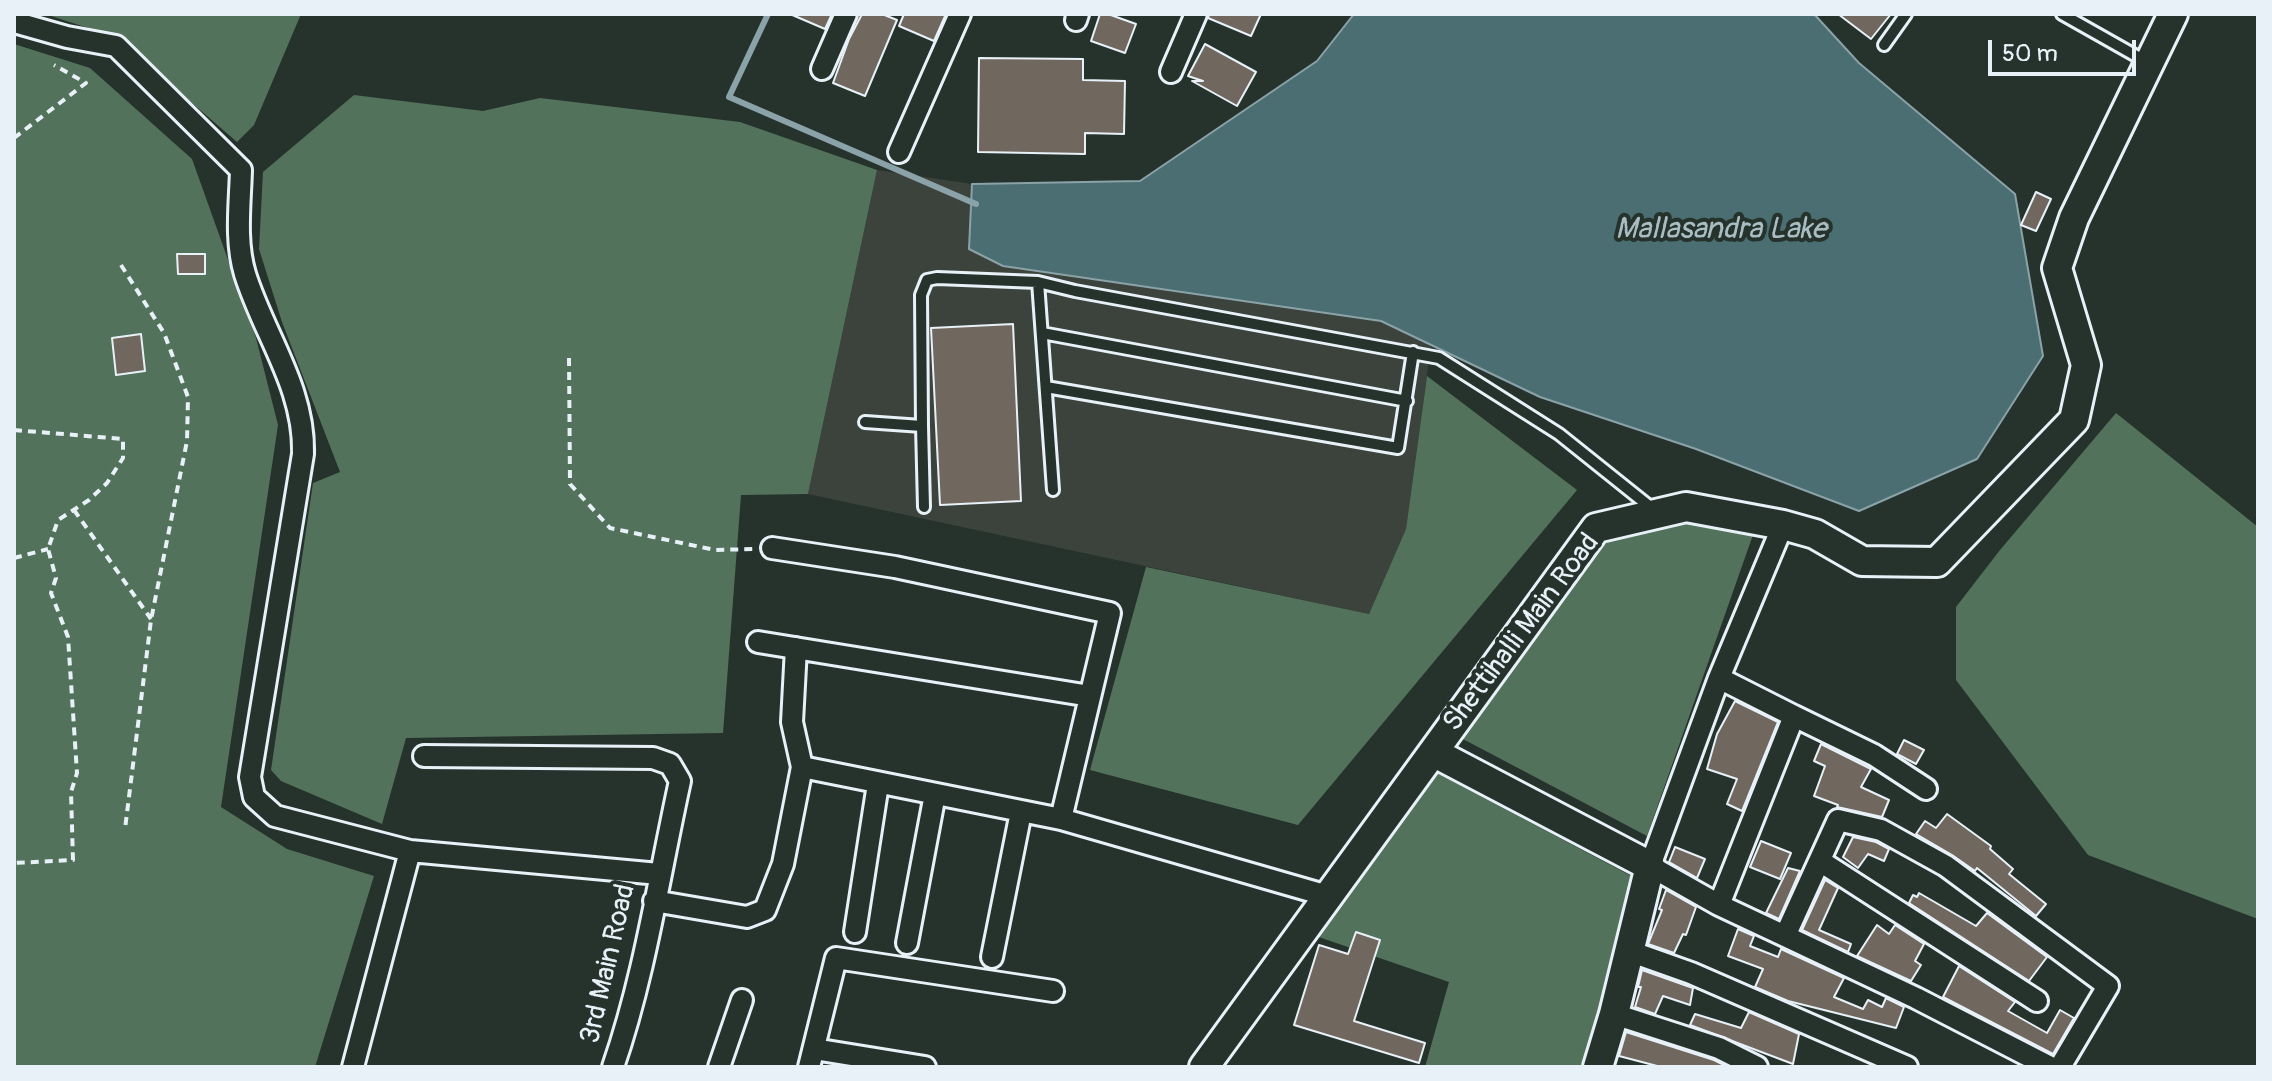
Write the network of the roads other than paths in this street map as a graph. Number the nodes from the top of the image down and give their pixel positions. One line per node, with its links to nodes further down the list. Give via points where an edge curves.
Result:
1 (846, 14): 10 (street)
2 (960, 14): 12 (street)
3 (1196, 14): 11 (street)
4 (1906, 14): 8 (lane)
5 (2062, 14): 9 (lane)
6 (2173, 14): 9 (street, Shettihalli Main Road)
7 (14, 22): 38 (street, via 116,46 241,170 240,253 304,428 250,777 254,797 275,816)
8 (1884, 45)
9 (2149, 63): 23 (street, Shettihalli Main Road, via 2074,218 2057,268 2086,365 2074,420 1937,562 1862,561 1815,534)
10 (822, 69)
11 (1171, 72)
12 (899, 152)
13 (1038, 282): 14 (lane); 15 (lane); 19 (lane, via 927,280 921,295)
14 (1042, 333): 16 (lane); 17 (lane)
15 (1413, 352): 17 (lane); 22 (lane, via 1439,358 1509,400)
16 (1046, 387): 17 (lane, via 1398,448); 20 (lane)
17 (1407, 401)
18 (865, 422): 19 (lane)
19 (922, 426): 21 (lane)
20 (1053, 490)
21 (924, 507)
22 (1659, 513): 23 (street, Shettihalli Main Road, via 1686,507); 30 (street, Shettihalli Main Road, via 1596,528)
23 (1783, 525): 27 (street)
24 (772, 548): 28 (street, via 895,567 1110,613)
25 (758, 642): 26 (street)
26 (796, 648): 28 (street); 32 (street, via 792,722)
27 (1719, 678): 29 (street); 40 (street)
28 (1090, 696): 37 (street)
29 (1794, 716): 34 (street, via 1874,755); 44 (street)
30 (1433, 752): 40 (street); 42 (street, Shettihalli Main Road)
31 (424, 756): 41 (street, 3rd Main Road, via 653,758 670,764 680,781)
32 (802, 767): 33 (street); 43 (street, via 783,864 765,910 747,917)
33 (878, 784): 35 (street); 45 (street)
34 (1926, 789)
35 (935, 794): 36 (street); 47 (street)
36 (1021, 812): 37 (street); 49 (street)
37 (1061, 819): 42 (street)
38 (410, 851): 41 (street); 55 (street)
39 (1820, 861): 46 (street); 52 (street); 64 (street, via 1838,820 1881,830 1946,866 2108,986)
40 (1650, 866): 44 (street); 48 (street)
41 (659, 874): 43 (street, 3rd Main Road)
42 (1328, 896): 59 (street, Shettihalli Main Road)
43 (654, 901): 56 (street, 3rd Main Road)
44 (1719, 905): 46 (street)
45 (855, 932)
46 (1785, 936): 63 (street)
47 (907, 943)
48 (1629, 951): 53 (street); 62 (street)
49 (992, 957)
50 (1053, 991): 54 (street, via 836,958)
51 (742, 1000): 57 (street)
52 (2037, 1001)
53 (1614, 1014): 60 (street); 61 (street, via 1719,1048)
54 (812, 1058): 58 (street)
55 (353, 1067)
56 (613, 1067)
57 (719, 1067)
58 (925, 1067)
59 (1204, 1067)
60 (1598, 1067)
61 (1757, 1067)
62 (1907, 1067)
63 (2050, 1067)
64 (2060, 1067)

